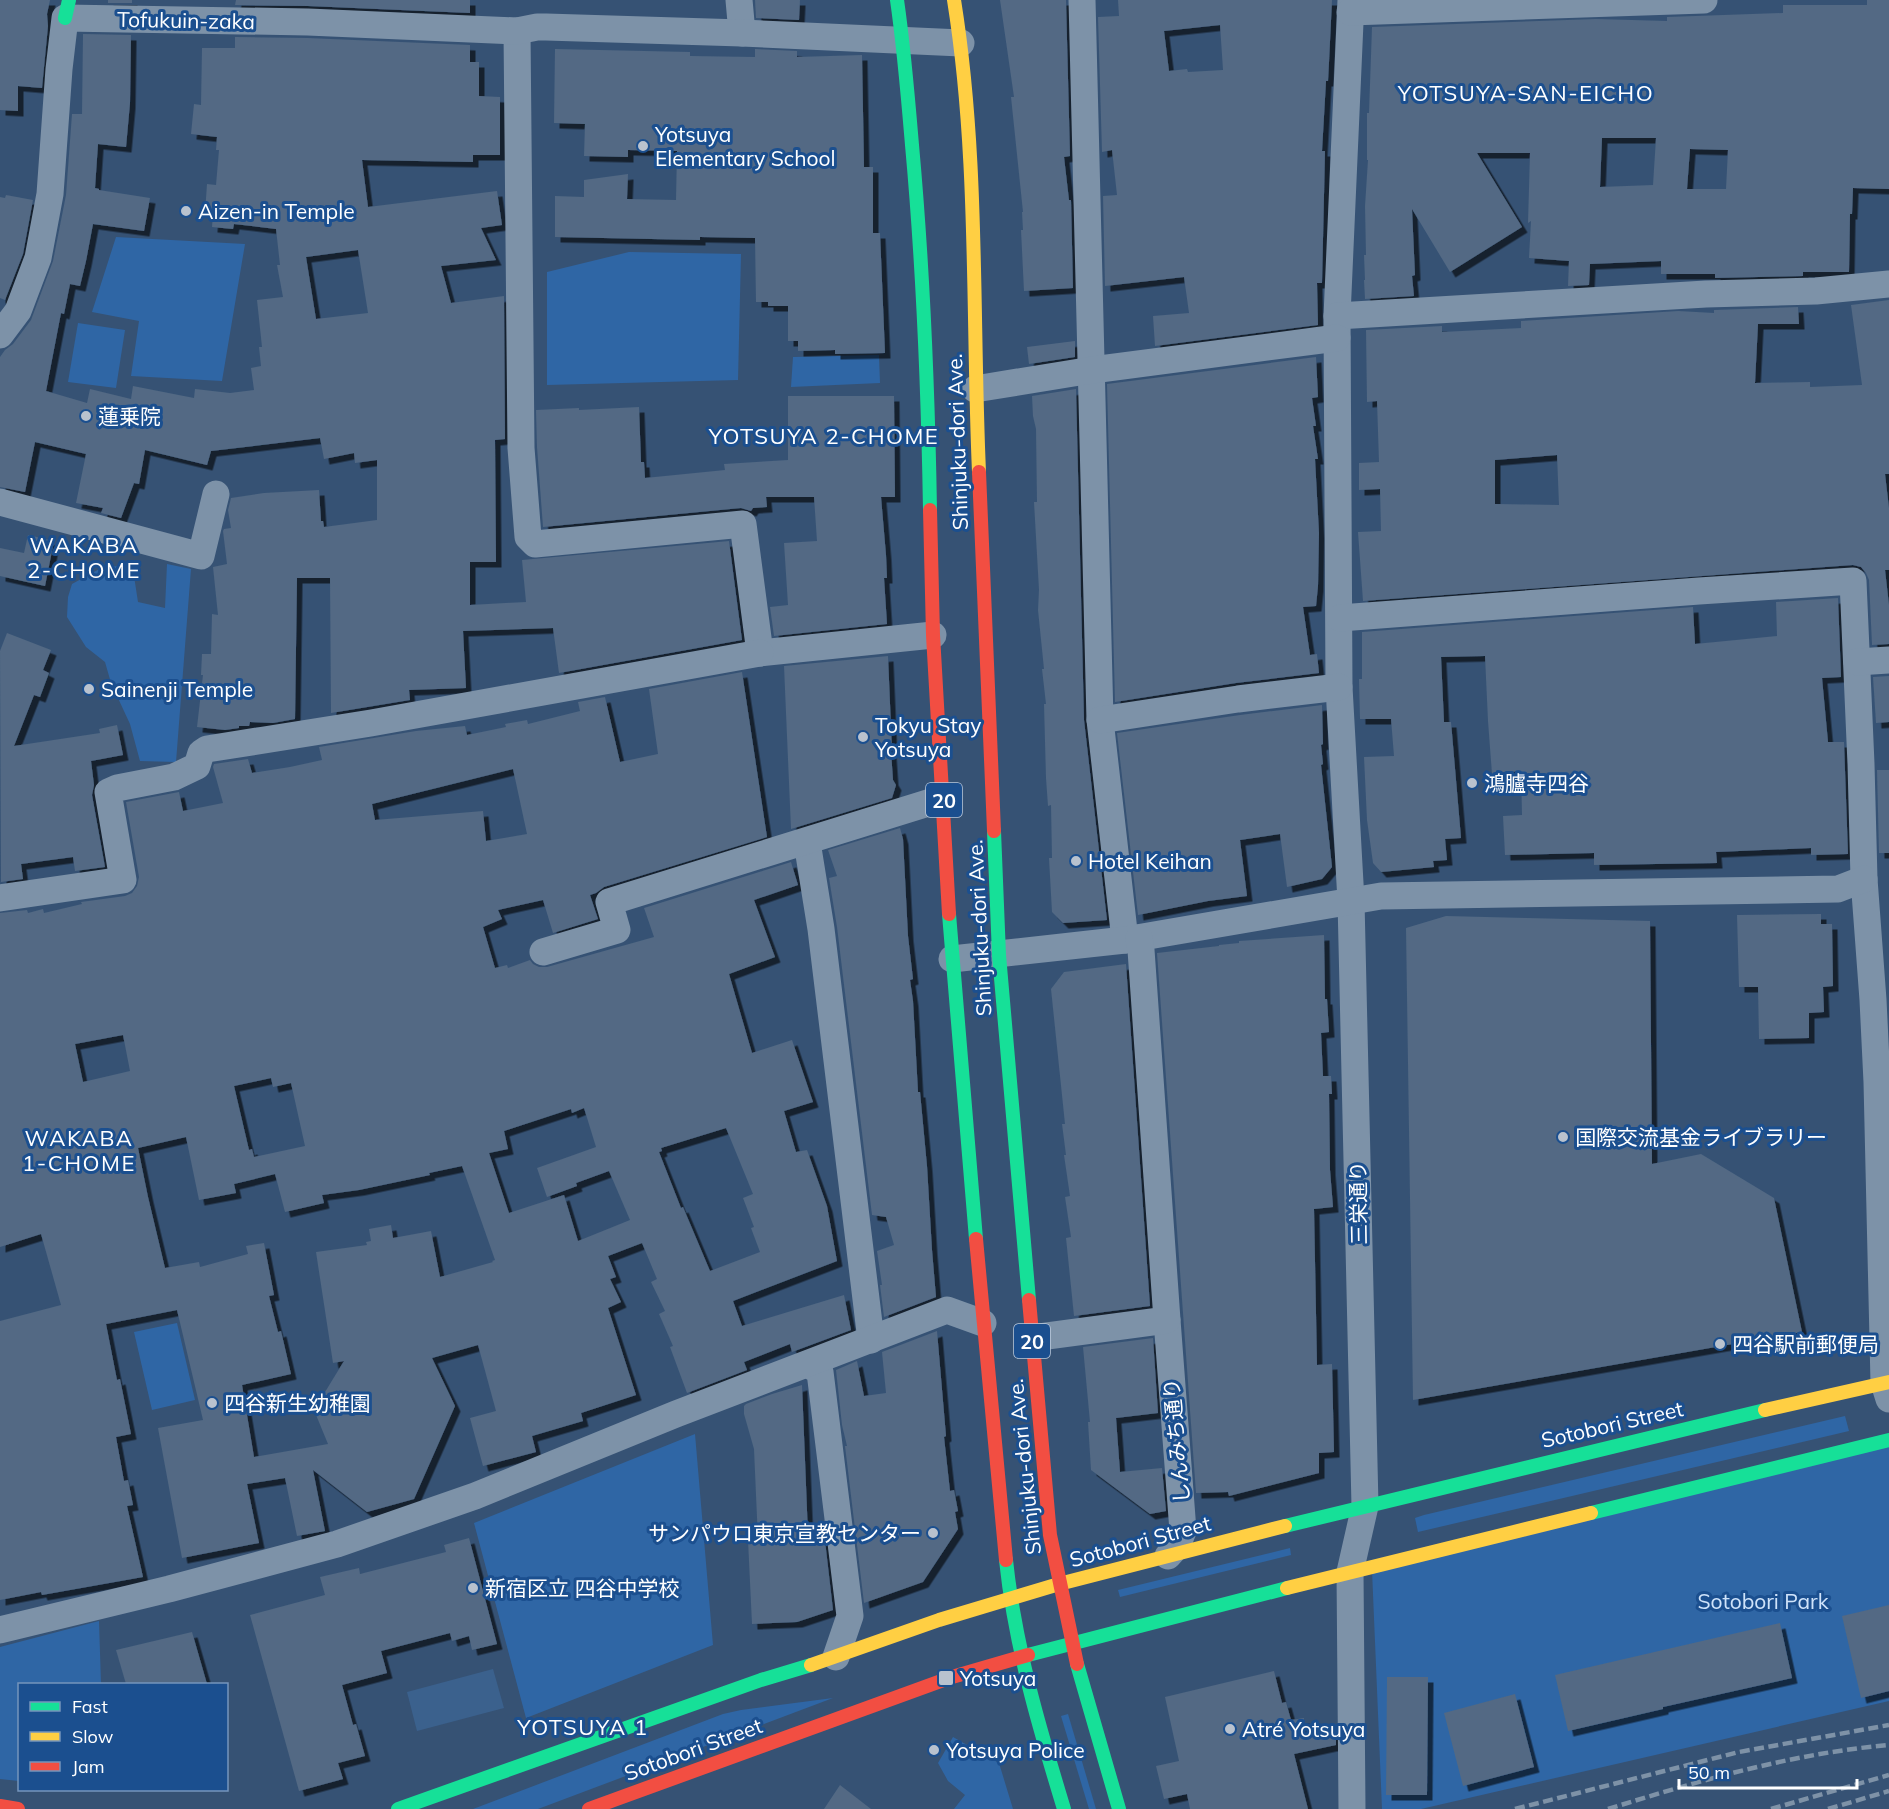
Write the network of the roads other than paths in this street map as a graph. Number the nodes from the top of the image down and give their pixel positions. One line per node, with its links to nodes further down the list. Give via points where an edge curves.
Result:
1 (740, 0): 9 (street)
2 (897, 0): 10 (main road, Shinjuku-dori Ave. / 20)
3 (954, 0): 11 (main road, Shinjuku-dori Ave. / 20)
4 (1082, 0): 15 (street, しんみち通り)
5 (1704, 0): 6 (street)
6 (1350, 6): 13 (street, 三栄通り)
7 (67, 9): 8 (street, Tofukuin-zaka); 14 (street, via 50,194 38,258 18,311)
8 (517, 31): 9 (street, Tofukuin-zaka, via 537,27); 21 (street, via 521,448 528,537 535,544 743,524)
9 (742, 33): 10 (street, Tofukuin-zaka)
10 (903, 39): 11 (street, Tofukuin-zaka); 20 (main road, Shinjuku-dori Ave. / 20, via 919,218 928,390)
11 (961, 43): 16 (main road, Shinjuku-dori Ave. / 20, via 974,220)
12 (1889, 284): 13 (street, via 1816,291 1694,294)
13 (1337, 327): 15 (street); 19 (street, 三栄通り)
14 (0, 334)
15 (1092, 370): 16 (street); 25 (street, しんみち通り)
16 (975, 389): 33 (main road, Shinjuku-dori Ave. / 20)
17 (216, 494): 18 (street, via 201,556)
18 (0, 502)
19 (1340, 618): 23 (street, via 1853,581); 24 (street, 三栄通り)
20 (933, 635): 21 (street); 26 (main road, Shinjuku-dori Ave. / 20)
21 (760, 654): 29 (street, via 207,749 201,753 197,766 174,777 108,792 123,880)
22 (1889, 660): 23 (street)
23 (1857, 662): 28 (street)
24 (1339, 687): 25 (street); 30 (street, 三栄通り)
25 (1100, 720): 31 (street, しんみち通り)
26 (944, 798): 27 (street); 34 (main road, Shinjuku-dori Ave. / 20)
27 (807, 842): 32 (street, via 609,902 617,930); 38 (street)
28 (1864, 879): 30 (street, via 1838,890 1381,896); 40 (street, via 1877,1082)
29 (0, 898)
30 (1351, 900): 31 (street); 42 (street, 三栄通り)
31 (1132, 939): 33 (street); 35 (street, しんみち通り, via 1142,950)
32 (543, 951)
33 (999, 955): 34 (street); 37 (main road, Shinjuku-dori Ave. / 20)
34 (952, 959): 36 (main road, Shinjuku-dori Ave. / 20)
35 (1167, 1320): 37 (street); 43 (street, しんみち通り, via 1184,1531)
36 (983, 1323): 38 (street, via 947,1310); 46 (main road, Shinjuku-dori Ave. / 20)
37 (1032, 1338): 45 (main road, Shinjuku-dori Ave. / 20, via 1050,1535)
38 (871, 1340): 39 (street)
39 (808, 1364): 47 (street, via 475,1496 337,1544); 49 (street, via 820,1372 850,1616)
40 (1887, 1388): 42 (main road, Sotobori Street)
41 (1889, 1440): 44 (main road, Sotobori Street)
42 (1365, 1506): 43 (main road, Sotobori Street); 44 (street, 三栄通り)
43 (1168, 1556): 45 (main road, Sotobori Street)
44 (1350, 1572): 48 (main road, Sotobori Street); 59 (street, 三栄通り)
45 (1059, 1584): 46 (main road, Sotobori Street); 48 (main road, Shinjuku-dori Ave. / 20)
46 (1010, 1598): 49 (main road, Sotobori Street); 50 (main road, Shinjuku-dori Ave. / 20)
47 (0, 1630)
48 (1072, 1645): 50 (main road, Sotobori Street); 58 (main road, Shinjuku-dori Ave. / 20)
49 (836, 1657): 51 (main road, Sotobori Street)
50 (1021, 1657): 56 (main road, Sotobori Street, via 951,1677); 57 (main road, Shinjuku-dori Ave. / 20)
51 (435, 1796): 54 (main road, Sotobori Street); 55 (main road)
52 (0, 1806): 53 (main road)
53 (18, 1809)
54 (398, 1809)
55 (425, 1809)
56 (588, 1809)
57 (1064, 1809)
58 (1119, 1809)
59 (1352, 1809)

